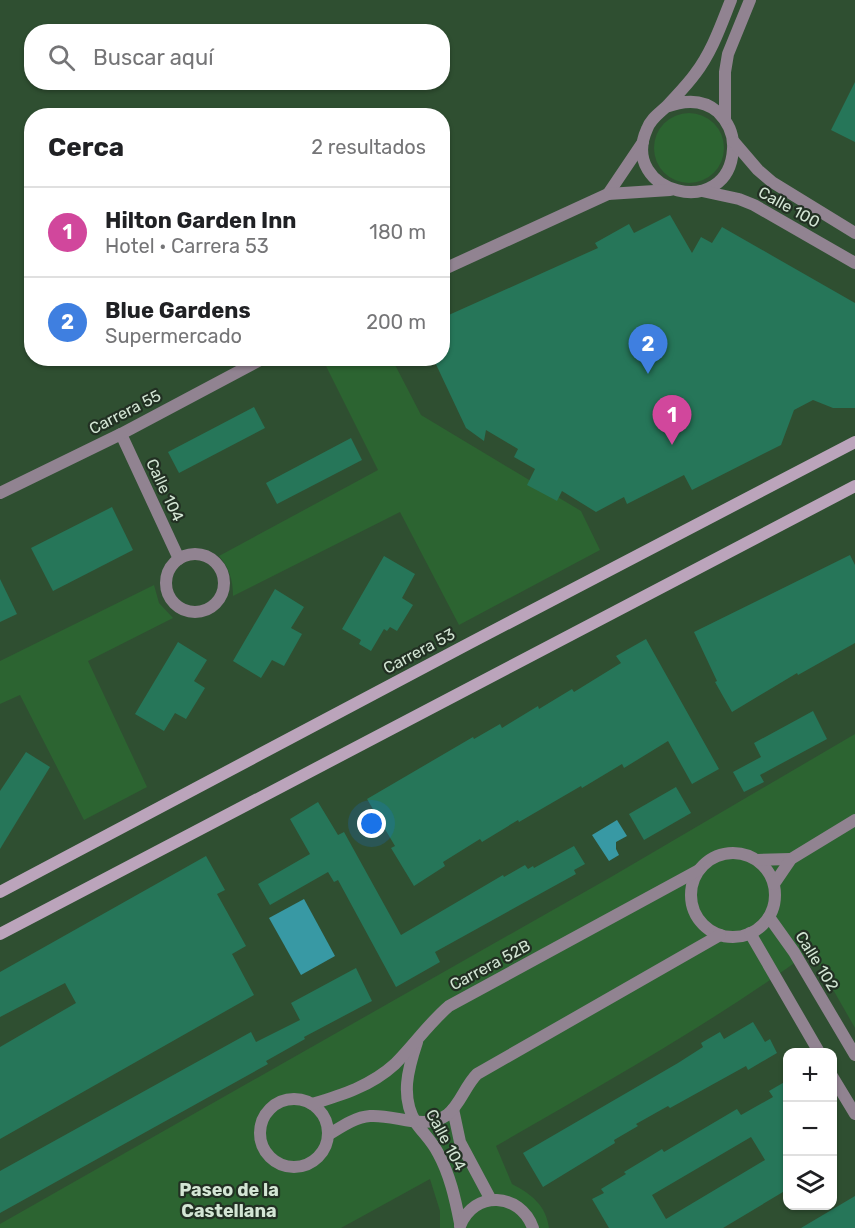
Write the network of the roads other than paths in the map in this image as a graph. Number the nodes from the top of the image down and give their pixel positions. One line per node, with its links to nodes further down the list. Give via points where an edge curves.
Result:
1 (731, 0): 3 (street, via 705,59)
2 (750, 0): 4 (street, via 728,54)
3 (666, 107): 4 (street, via 691,101 716,110); 5 (street, via 647,128)
4 (725, 119): 6 (street)
5 (643, 142): 7 (street, via 649,171); 9 (street)
6 (734, 142): 8 (street, via 727,172); 10 (street, Calle 100, via 772,182)
7 (671, 190): 8 (street); 9 (street)
8 (702, 191): 11 (street, Calle 100, via 754,205)
9 (608, 194): 12 (street)
10 (855, 233)
11 (855, 263)
12 (450, 266)
13 (249, 366): 14 (street, Carrera 55)
14 (121, 434): 17 (street, Carrera 55); 18 (street, Calle 104)
15 (855, 442): 24 (main road, Carrera 53)
16 (855, 486): 27 (main road)
17 (0, 493)
18 (179, 559): 18 (street, via 166,578 171,600 189,612 212,608 224,589 220,567 201,554)
19 (855, 820): 20 (street)
20 (791, 859): 21 (street); 23 (street)
21 (757, 860): 22 (street, via 732,852 719,855); 23 (street)
22 (699, 870): 28 (street, via 692,889 693,908 704,924); 29 (street, Carrera 52B, via 449,1006)
23 (774, 884): 25 (street, via 775,901)
24 (0, 892)
25 (769, 917): 26 (street); 31 (street, Calle 102)
26 (750, 933): 28 (street); 30 (street)
27 (0, 934)
28 (720, 935): 34 (street, via 477,1074)
29 (418, 1038): 33 (street, Carrera 52B, via 378,1077 357,1089); 36 (street, Calle 104, via 407,1078 407,1093)
30 (816, 1048)
31 (855, 1055)
32 (837, 1084): 35 (street)
33 (312, 1104): 37 (street, via 324,1117); 37 (street, Carrera 52B, via 294,1099 268,1110 260,1127 262,1146 281,1166 300,1167 317,1159)
34 (453, 1109): 36 (street, via 438,1119); 38 (street, Calle 104, via 460,1142)
35 (855, 1114)
36 (416, 1122): 37 (street, via 368,1116); 39 (street, Calle 104, via 430,1139 448,1175)
37 (328, 1134)
38 (491, 1200): 39 (street, Calle 104, via 468,1212); 40 (street, via 513,1203 523,1210)
39 (460, 1226)
40 (533, 1228)

